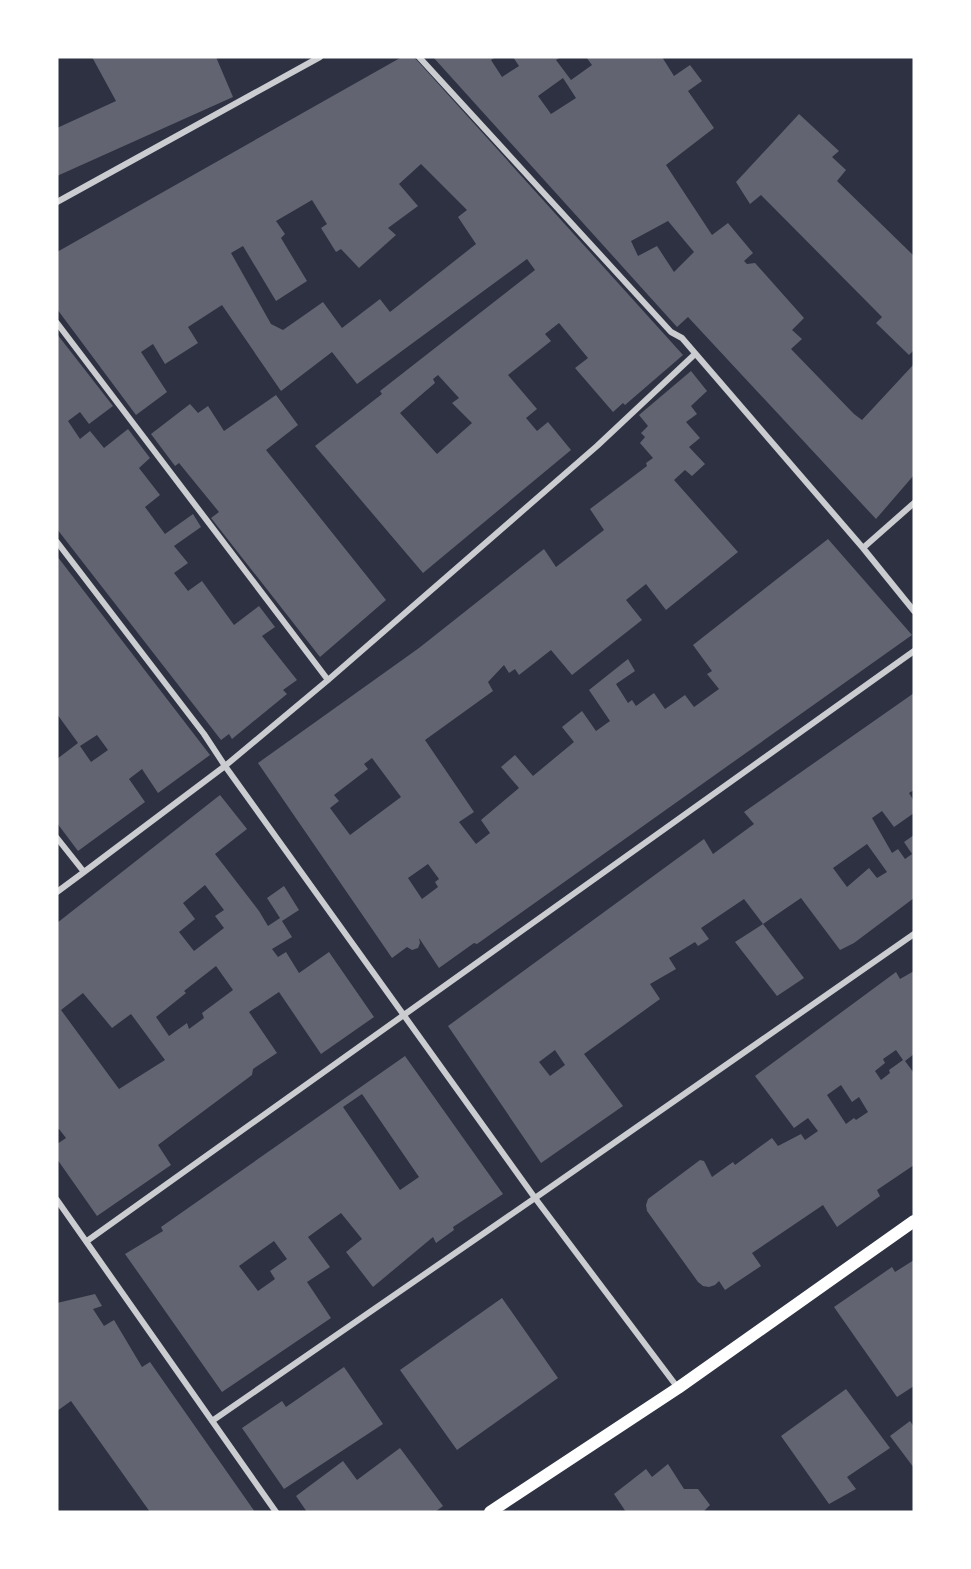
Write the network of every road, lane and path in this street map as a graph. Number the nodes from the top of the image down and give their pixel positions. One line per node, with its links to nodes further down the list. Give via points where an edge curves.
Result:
1 (320, 57): 3 (street)
2 (419, 57): 5 (street)
3 (57, 202)
4 (57, 323): 11 (street)
5 (695, 354): 8 (street); 11 (street, via 597,446)
6 (914, 503): 8 (street)
7 (57, 542): 12 (street)
8 (863, 548): 9 (street)
9 (914, 610)
10 (914, 651): 17 (street)
11 (328, 680): 12 (street)
12 (225, 766): 14 (street); 17 (street)
13 (57, 838): 14 (street)
14 (84, 872): 15 (street)
15 (57, 892)
16 (914, 934): 18 (street)
17 (403, 1015): 18 (street); 21 (street)
18 (535, 1198): 22 (street); 23 (street)
19 (57, 1200): 21 (street)
20 (914, 1221): 22 (main road)
21 (87, 1241): 23 (street)
22 (678, 1388): 25 (main road)
23 (212, 1421): 24 (street)
24 (276, 1512)
25 (490, 1512)

